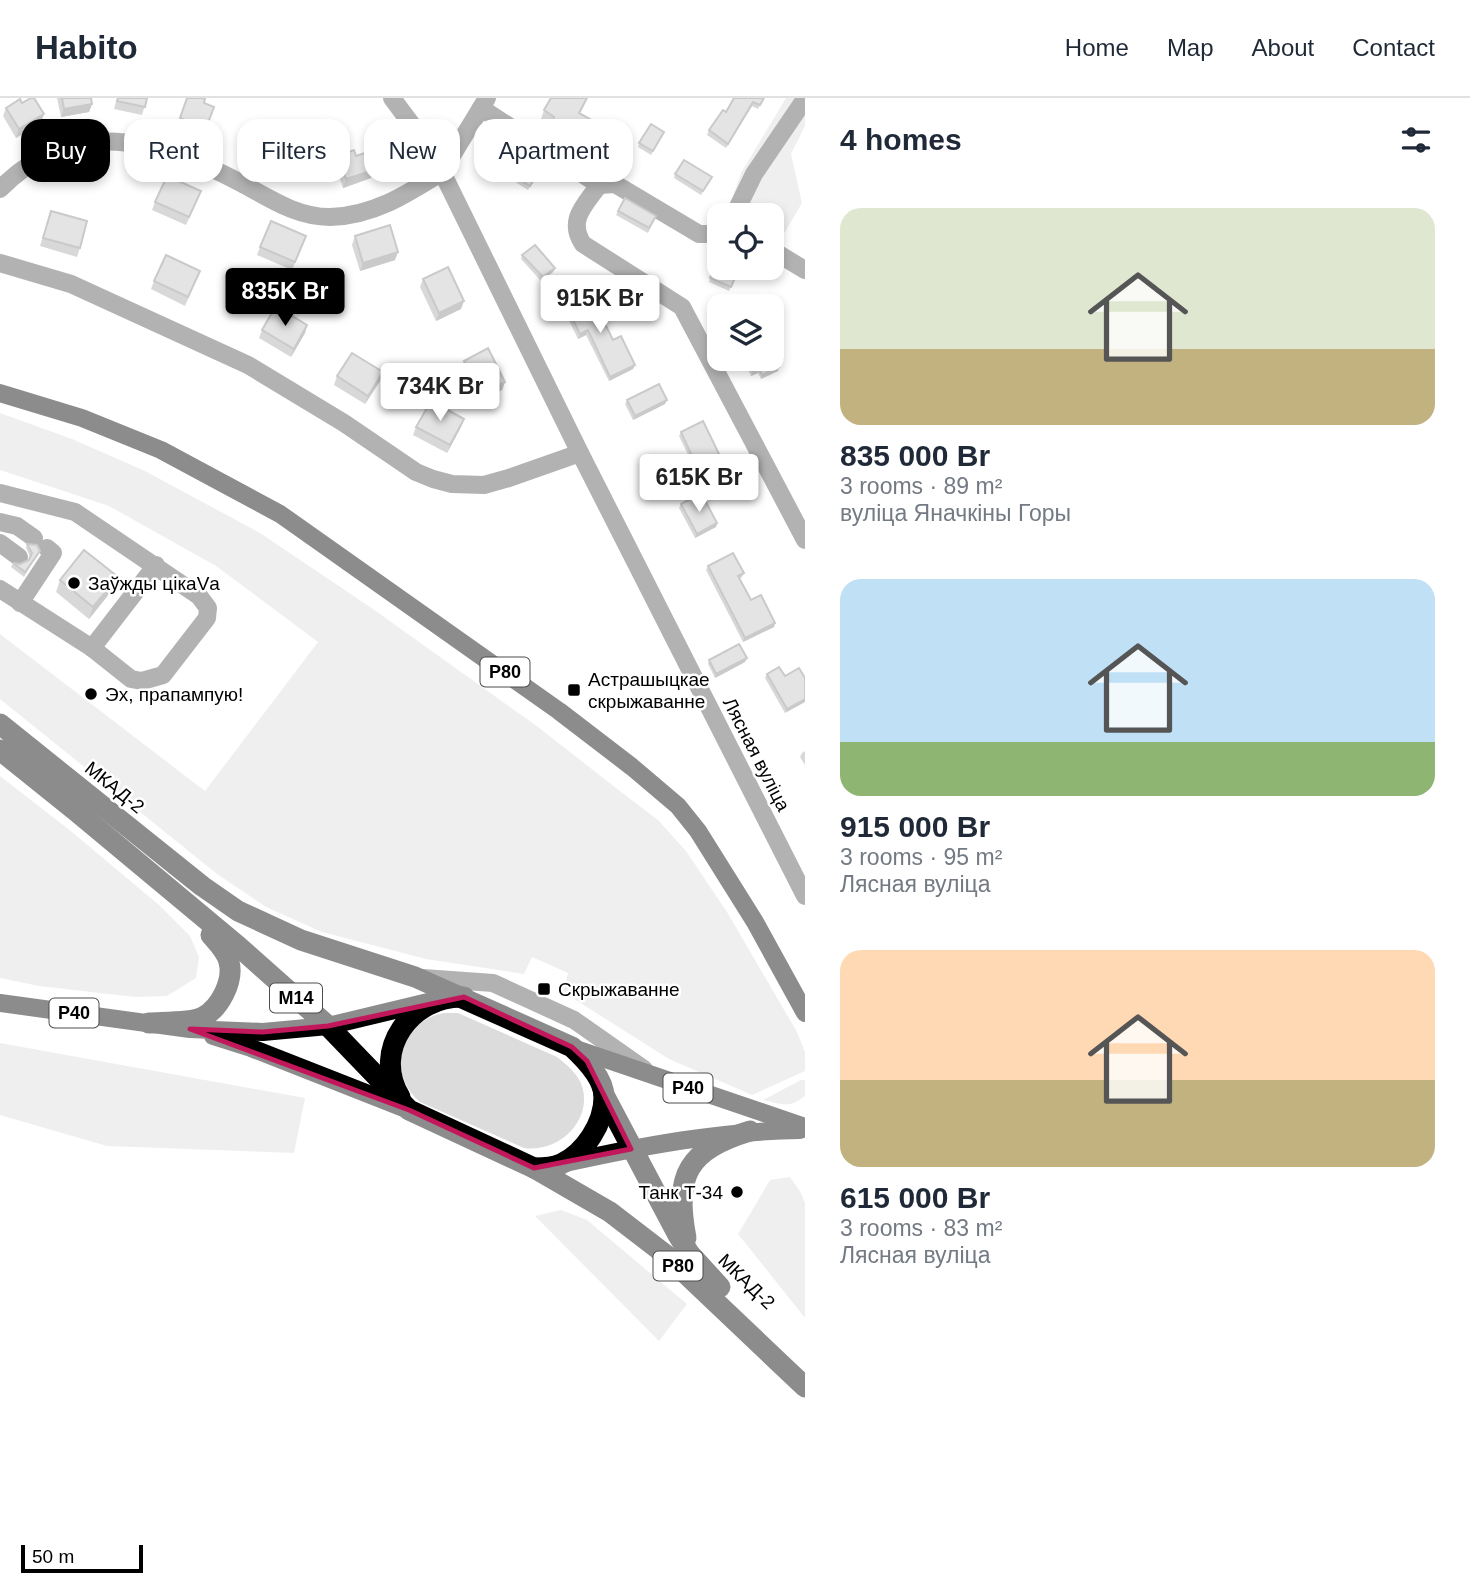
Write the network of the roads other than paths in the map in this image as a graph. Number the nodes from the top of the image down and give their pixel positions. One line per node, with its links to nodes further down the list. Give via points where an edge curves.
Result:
1 (393, 98): 4 (street, Лясная вуліца)
2 (805, 99): 10 (street)
3 (484, 103): 5 (street); 8 (street)
4 (408, 119)
5 (460, 142)
6 (424, 182): 9 (street, via 384,205 328,217 286,207 195,162 140,142 100,140 49,153)
7 (447, 182): 16 (street, Лясная вуліца)
8 (599, 185): 11 (street, via 615,184 699,234); 19 (street, via 577,218 578,236 583,244 682,307)
9 (0, 189)
10 (740, 203)
11 (707, 234)
12 (784, 257): 14 (street)
13 (0, 263): 16 (street, via 81,288 248,365 433,480 484,485)
14 (805, 270)
15 (0, 393): 34 (main road, Р80, via 82,418 161,450 280,514 611,751 678,806 698,831)
16 (580, 453): 29 (street, Лясная вуліца)
17 (0, 493): 21 (street, via 75,512)
18 (0, 522): 22 (street, via 17,526 53,553)
19 (805, 540)
20 (0, 543): 22 (street)
21 (156, 565): 25 (street); 25 (street, via 199,596 208,608 201,626 163,675 142,681 131,679)
22 (31, 566): 24 (street)
23 (0, 589): 24 (street)
24 (20, 603): 25 (street)
25 (92, 648)
26 (0, 724): 30 (highway, МКАД-2, via 238,911 301,940)
27 (0, 750): 28 (highway, М14)
28 (176, 893): 35 (highway, Р40, via 221,947 231,974 223,995 201,1018); 36 (highway, М14)
29 (805, 897)
30 (415, 977): 31 (highway, МКАД-2); 39 (street, via 493,983 573,1020)
31 (464, 997): 32 (highway); 38 (highway)
32 (438, 999): 36 (main road, Р40); 41 (highway, via 414,1012 397,1034 390,1060 394,1087)
33 (0, 1003): 35 (main road, Р40)
34 (805, 1013)
35 (149, 1023): 37 (main road, Р40)
36 (328, 1026): 37 (main road, Р40, via 263,1032); 41 (highway, М14)
37 (190, 1029): 41 (main road, Р40)
38 (572, 1047): 39 (main road, Р40); 40 (highway, via 587,1061)
39 (656, 1077): 43 (main road, Р40)
40 (604, 1095): 46 (highway, Р80); 47 (highway, via 592,1136)
41 (409, 1110): 48 (highway, М14)
42 (805, 1115): 43 (main road)
43 (787, 1121): 44 (main road, Р40)
44 (805, 1128): 45 (main road, Р40)
45 (750, 1131): 46 (main road, Р40); 49 (highway, via 710,1146 695,1160 684,1181 680,1207)
46 (631, 1150): 47 (main road, Р40); 49 (highway, Р80)
47 (562, 1164): 48 (highway)
48 (534, 1168): 51 (highway, Р80, via 610,1212 666,1255)
49 (689, 1254): 50 (highway, МКАД-2 / Р80)
50 (805, 1368)
51 (805, 1387)

